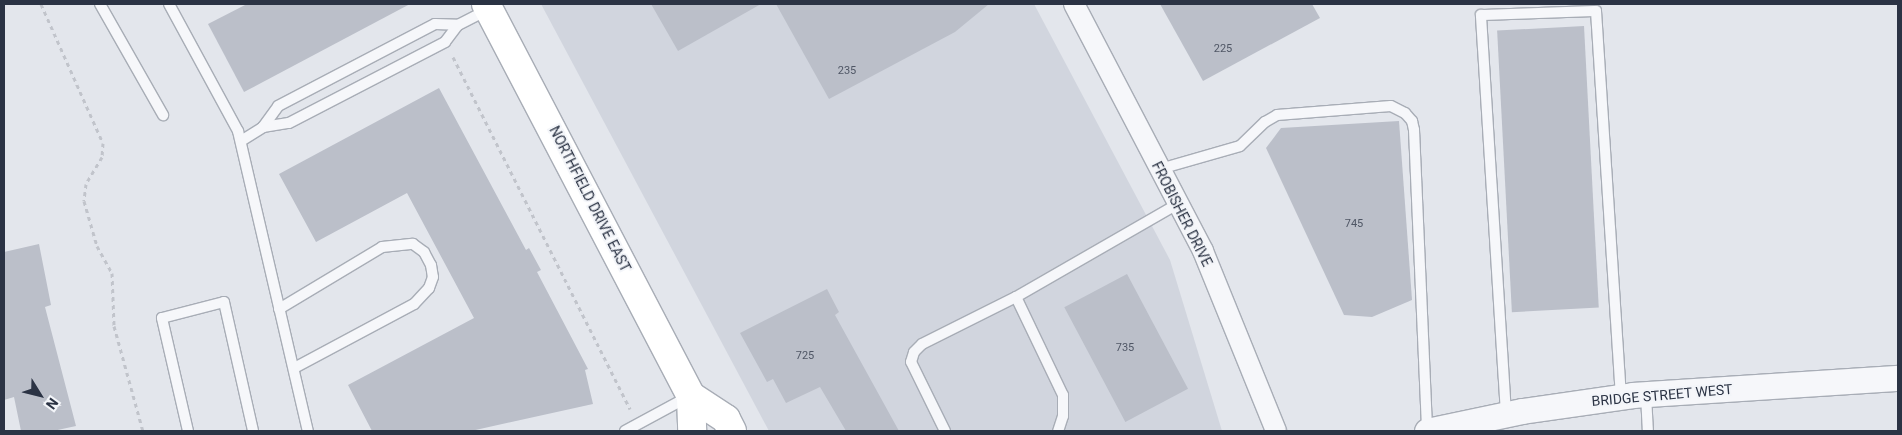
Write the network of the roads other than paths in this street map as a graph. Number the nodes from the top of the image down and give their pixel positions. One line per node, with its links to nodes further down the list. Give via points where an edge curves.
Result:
1 (100, 4): 6 (lane)
2 (169, 4): 8 (lane, via 238,131)
3 (1074, 4): 9 (street, FROBISHER DRIVE)
4 (488, 6): 5 (lane); 16 (main road, NORTHFIELD DRIVE EAST)
5 (458, 24): 7 (lane, via 445,42 289,123); 7 (lane, via 435,24 278,106)
6 (163, 115)
7 (263, 127): 8 (lane)
8 (240, 141): 12 (lane)
9 (1160, 169): 10 (street, FROBISHER DRIVE); 28 (lane, via 1240,146 1265,122 1278,115 1391,106 1405,113 1412,120 1414,130)
10 (1178, 204): 11 (lane); 27 (street, FROBISHER DRIVE, via 1203,251)
11 (1016, 297): 25 (lane, via 922,344 914,352 911,362); 26 (lane, via 1063,395 1063,416)
12 (279, 309): 13 (lane); 13 (lane, via 382,247 413,244 424,252 431,265 433,277 429,288 414,304)
13 (294, 368): 21 (lane)
14 (1898, 378): 15 (street, BRIDGE STREET WEST)
15 (1646, 394): 17 (street, BRIDGE STREET WEST); 29 (lane)
16 (691, 396): 22 (lane); 23 (main road, NORTHFIELD DRIVE EAST); 24 (main road, NORTHFIELD DRIVE EAST, via 726,419)
17 (1621, 397): 18 (street, BRIDGE STREET WEST); 18 (lane, via 1596,11 1481,15)
18 (1506, 414): 28 (street, BRIDGE STREET WEST)
19 (188, 431): 20 (lane, via 162,318 224,302)
20 (253, 431)
21 (308, 431)
22 (625, 431)
23 (692, 431)
24 (732, 431)
25 (945, 431)
26 (1058, 431)
27 (1276, 431)
28 (1427, 431)
29 (1648, 431)

